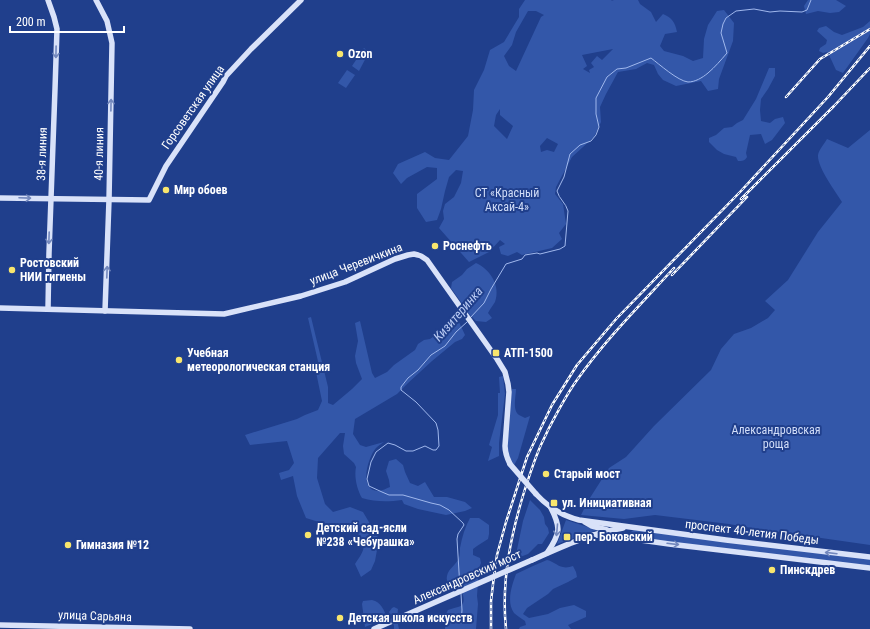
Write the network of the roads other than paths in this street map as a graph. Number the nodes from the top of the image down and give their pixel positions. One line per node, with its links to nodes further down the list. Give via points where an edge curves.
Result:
1 (48, 0): 5 (street, 38-я линия, one-way to 5, via 57,29)
2 (96, 0): 6 (street, 40-я линия, one-way to 2, via 112,43 107,21)
3 (301, 0): 6 (street, Горсоветская улица, via 226,76 166,166 149,200)
4 (0, 198): 5 (street, one-way to 5)
5 (51, 199): 6 (street); 8 (street, 38-я линия, one-way to 8)
6 (109, 200): 9 (street, 40-я линия, one-way to 6)
7 (0, 308): 8 (street, улица Черевичкина)
8 (48, 309): 9 (street, улица Черевичкина)
9 (105, 311): 10 (street, улица Черевичкина, bridge, via 224,314 301,296 345,282 395,259 414,254 421,256 427,260 505,372 509,392 506,456)
10 (536, 494): 11 (street, проспект 40-летия Победы)
11 (550, 506): 12 (street, проспект 40-летия Победы); 17 (street, one-way to 17, via 558,531 554,544)
12 (579, 520): 13 (street, проспект 40-летия Победы); 14 (street, проспект 40-летия Победы)
13 (632, 527): 14 (street, проспект 40-летия Победы); 16 (street, via 628,533); 18 (street, проспект 40-летия Победы, one-way to 13)
14 (608, 531): 15 (street, проспект 40-летия Победы); 16 (street, проспект 40-летия Победы)
15 (593, 535): 16 (street, проспект 40-летия Победы); 17 (street, Александровский мост)
16 (636, 539): 19 (street, проспект 40-летия Победы, one-way to 19)
17 (546, 554): 22 (street, Александровский мост, bridge)
18 (870, 557)
19 (870, 568)
20 (0, 625): 21 (street, улица Сарьяна)
21 (190, 629)
22 (374, 629)

